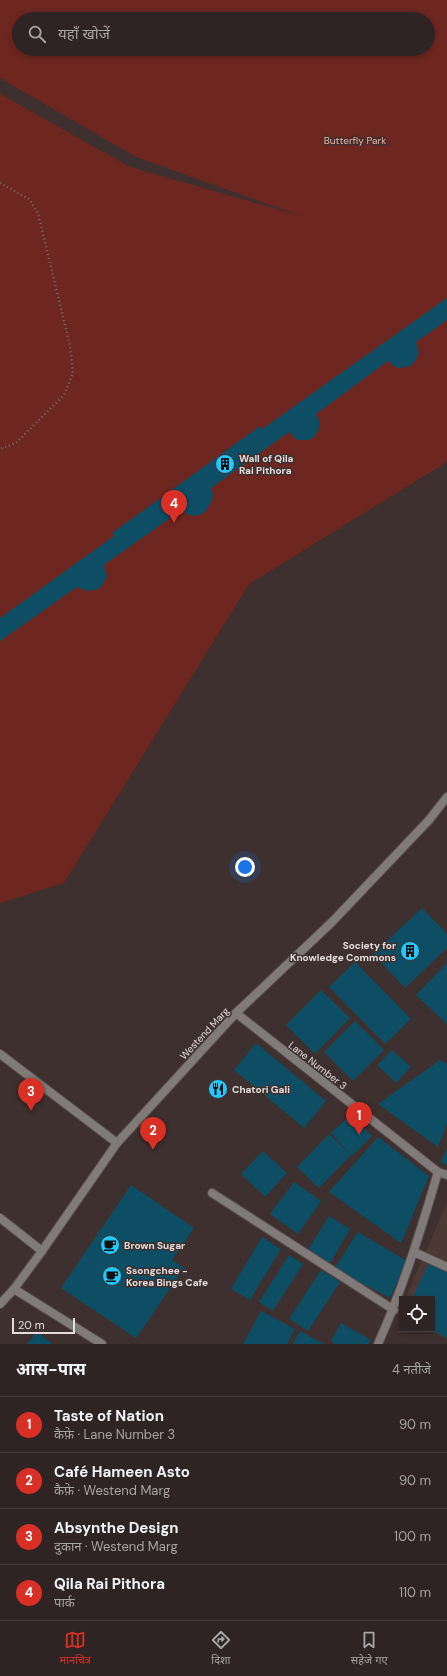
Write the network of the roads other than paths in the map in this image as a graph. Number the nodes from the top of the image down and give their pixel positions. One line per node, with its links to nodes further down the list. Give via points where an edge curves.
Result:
1 (447, 797): 2 (street, Westend Marg, via 429,820 332,922)
2 (236, 1014): 4 (street, Westend Marg); 5 (street, Lane Number 3)
3 (0, 1054): 4 (street)
4 (117, 1142): 9 (street, Westend Marg)
5 (438, 1172): 6 (street, Lane Number 3); 10 (street)
6 (447, 1175)
7 (212, 1193): 14 (street)
8 (0, 1218): 9 (street)
9 (42, 1251): 12 (street, Westend Marg)
10 (414, 1252): 11 (street); 14 (street)
11 (447, 1267)
12 (14, 1288): 13 (street, Westend Marg); 15 (street)
13 (0, 1304)
14 (394, 1310): 16 (street)
15 (102, 1344)
16 (378, 1344)

